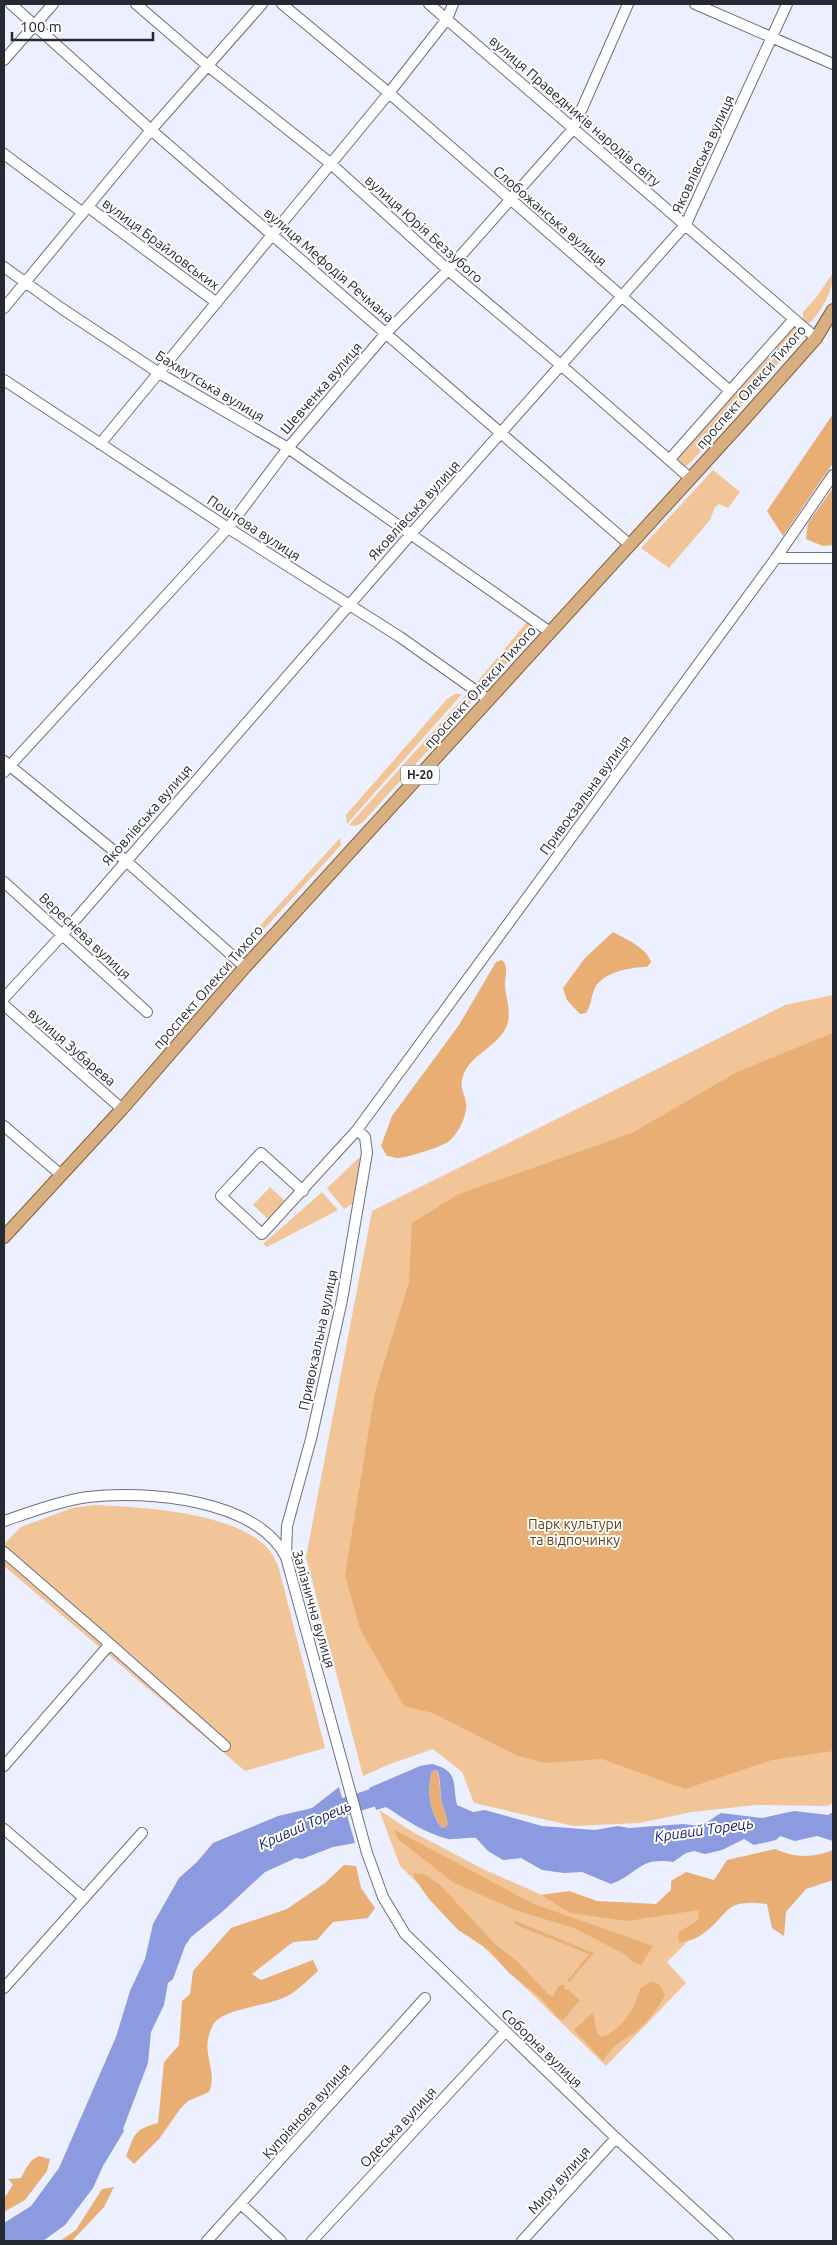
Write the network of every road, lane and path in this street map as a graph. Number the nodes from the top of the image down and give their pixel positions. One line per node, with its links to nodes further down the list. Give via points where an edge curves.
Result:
1 (11, 4): 12 (street, вулиця Мефодія Речмана)
2 (53, 4): 12 (street)
3 (136, 4): 16 (street, вулиця Юрія Беззубого)
4 (262, 4): 16 (street)
5 (282, 4): 17 (street, Слобожанська вулиця)
6 (428, 4): 11 (street, вулиця Праведників народів світу)
7 (453, 4): 11 (street)
8 (628, 4): 18 (street, Шевченка вулиця)
9 (695, 4): 13 (street)
10 (787, 4): 13 (street, Яковлівська вулиця)
11 (446, 19): 17 (street); 18 (street, вулиця Праведників народів світу)
12 (34, 25): 14 (street); 19 (street, вулиця Мефодія Речмана)
13 (772, 36): 15 (street); 24 (street, Яковлівська вулиця)
14 (4, 60)
15 (833, 64)
16 (208, 66): 19 (street); 21 (street, вулиця Юрія Беззубого)
17 (389, 93): 21 (street); 22 (street, Слобожанська вулиця)
18 (573, 129): 22 (street, Шевченка вулиця); 24 (street, вулиця Праведників народів світу)
19 (152, 130): 23 (street); 25 (street, вулиця Мефодія Речмана)
20 (4, 154): 23 (street, вулиця Брайловських)
21 (330, 163): 25 (street); 27 (street, вулиця Юрія Беззубого)
22 (511, 199): 27 (street, Шевченка вулиця); 29 (street, Слобожанська вулиця)
23 (85, 210): 28 (street); 30 (street, вулиця Брайловських)
24 (686, 224): 29 (street, Яковлівська вулиця); 33 (street, вулиця Праведників народів світу)
25 (273, 235): 30 (street); 34 (street, вулиця Мефодія Речмана)
26 (4, 267): 28 (street, Бахмутська вулиця)
27 (448, 270): 34 (street, Шевченка вулиця); 36 (street, вулиця Юрія Беззубого)
28 (26, 283): 31 (street); 37 (street, Бахмутська вулиця)
29 (621, 296): 36 (street, Яковлівська вулиця); 39 (street, Слобожанська вулиця)
30 (217, 303): 37 (street)
31 (4, 308)
32 (833, 310): 35 (main road, проспект Олекси Тихого / Н-20)
33 (794, 319): 35 (street, вулиця Праведників народів світу); 39 (street)
34 (387, 332): 40 (street, вулиця Мефодія Речмана); 42 (street, Шевченка вулиця)
35 (816, 338): 45 (main road, проспект Олекси Тихого / Н-20)
36 (562, 366): 40 (street, Яковлівська вулиця); 43 (street, вулиця Юрія Беззубого)
37 (159, 373): 41 (street); 42 (street, Бахмутська вулиця)
38 (4, 380): 41 (street, Поштова вулиця)
39 (730, 391): 43 (street)
40 (501, 433): 47 (street, Яковлівська вулиця); 48 (street, вулиця Мефодія Речмана)
41 (100, 444): 46 (street, Поштова вулиця)
42 (288, 448): 46 (street, Шевченка вулиця); 47 (street, Бахмутська вулиця)
43 (670, 459): 45 (street, вулиця Юрія Беззубого)
44 (833, 475): 49 (street, Привокзальна вулиця)
45 (691, 478): 48 (main road, проспект Олекси Тихого / Н-20)
46 (228, 528): 51 (street, Поштова вулиця); 54 (street, Шевченка вулиця)
47 (411, 534): 51 (street, Яковлівська вулиця); 52 (street, Бахмутська вулиця)
48 (630, 545): 52 (main road, проспект Олекси Тихого / Н-20)
49 (776, 558): 50 (street); 64 (street, Привокзальна вулиця)
50 (833, 558)
51 (349, 605): 53 (street, Поштова вулиця); 55 (street, Яковлівська вулиця)
52 (550, 632): 53 (main road, проспект Олекси Тихого / Н-20)
53 (489, 700): 58 (main road, проспект Олекси Тихого / Н-20)
54 (6, 766): 55 (street)
55 (125, 860): 57 (street, Яковлівська вулиця); 58 (street)
56 (4, 882): 57 (street, Вереснева вулиця)
57 (64, 934): 59 (street, Яковлівська вулиця); 61 (street, Вереснева вулиця)
58 (245, 967): 62 (main road, проспект Олекси Тихого / Н-20)
59 (4, 998)
60 (4, 1005): 62 (street, вулиця Зубарева)
61 (147, 1012)
62 (122, 1109): 65 (main road, проспект Олекси Тихого / Н-20)
63 (4, 1126): 65 (street)
64 (357, 1130): 66 (street, Привокзальна вулиця); 70 (street, Привокзальна вулиця, via 365,1137 365,1170 342,1300 287,1526)
65 (60, 1174): 67 (main road, проспект Олекси Тихого / Н-20)
66 (303, 1190): 66 (street, Привокзальна вулиця, via 261,1153 221,1196 262,1234)
67 (4, 1237)
68 (4, 1520): 70 (street, Залізнична вулиця, via 88,1497 184,1500 244,1517 269,1533)
69 (4, 1552): 71 (street)
70 (286, 1557): 76 (street, Залізнична вулиця)
71 (110, 1644): 72 (street); 73 (street)
72 (225, 1746)
73 (4, 1766)
74 (4, 1829): 77 (street)
75 (142, 1833): 77 (street)
76 (367, 1853): 80 (street, Соборна вулиця, via 383,1897 405,1934)
77 (84, 1898): 78 (street)
78 (4, 1988)
79 (425, 1998): 82 (street, Купріянова вулиця)
80 (505, 2032): 81 (street, Соборна вулиця); 86 (street, Одеська вулиця)
81 (616, 2138): 83 (street, Соборна вулиця); 87 (street, Миру вулиця)
82 (241, 2204): 84 (street, Купріянова вулиця); 85 (street)
83 (724, 2240)
84 (206, 2241)
85 (282, 2241)
86 (312, 2241)
87 (522, 2241)

